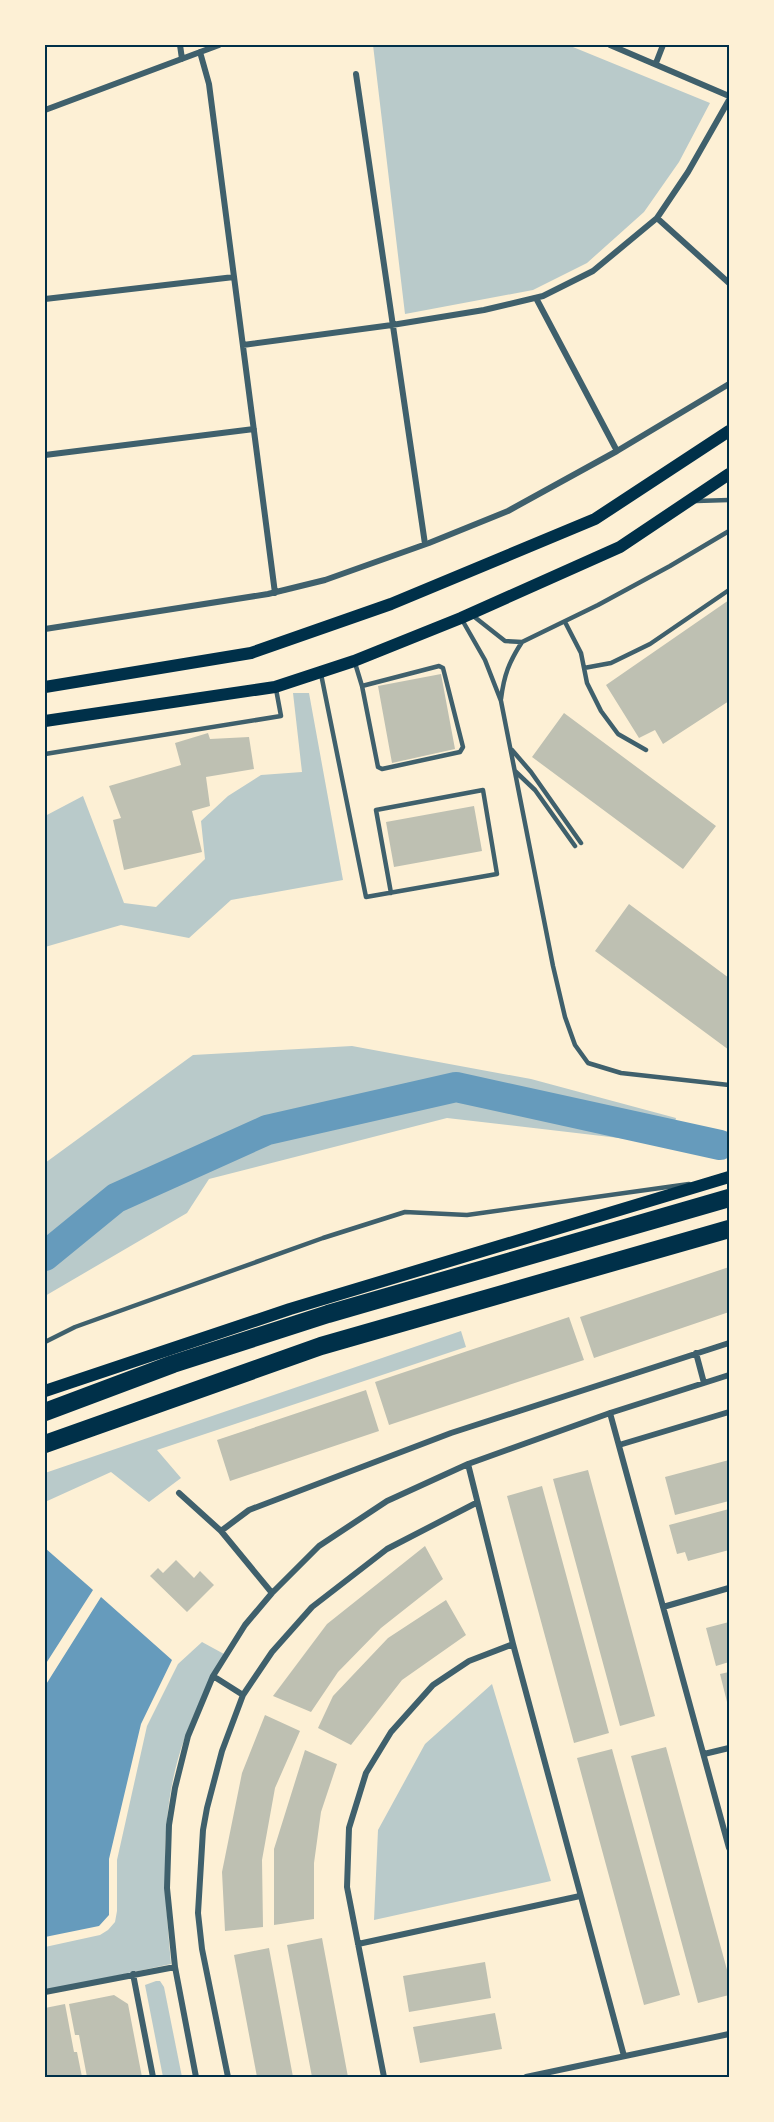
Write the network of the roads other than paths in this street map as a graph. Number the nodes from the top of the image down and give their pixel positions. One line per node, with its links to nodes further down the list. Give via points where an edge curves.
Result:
1 (180, 45): 6 (street)
2 (219, 45): 5 (street)
3 (610, 45): 7 (street)
4 (663, 45): 7 (street)
5 (200, 52): 6 (street); 12 (street, via 209,84)
6 (182, 59): 10 (street)
7 (656, 63): 9 (street)
8 (356, 74): 16 (street)
9 (729, 98): 11 (street)
10 (45, 110)
11 (657, 218): 13 (street); 14 (street, via 593,271)
12 (234, 277): 15 (street); 17 (street)
13 (729, 283)
14 (537, 298): 16 (street); 21 (street)
15 (45, 299)
16 (392, 325): 17 (street); 27 (street)
17 (243, 345): 19 (street)
18 (729, 384): 21 (street)
19 (254, 429): 22 (street); 29 (street)
20 (729, 431): 37 (main road, via 595,519 391,604 251,652)
21 (617, 452): 27 (street, via 508,511)
22 (45, 455)
23 (729, 474): 24 (main road)
24 (690, 500): 25 (lane); 30 (main road, via 620,547)
25 (729, 500)
26 (729, 531): 31 (lane)
27 (425, 544): 29 (street, via 325,580)
28 (729, 590): 35 (lane, via 650,644 611,663)
29 (275, 593): 32 (street)
30 (465, 616): 33 (lane, via 505,641); 34 (main road); 40 (lane)
31 (565, 622): 33 (lane); 35 (lane, via 581,652)
32 (45, 629)
33 (522, 642): 40 (lane, via 503,676)
34 (354, 661): 36 (main road); 38 (lane)
35 (584, 668): 43 (lane, via 587,683 618,734)
36 (321, 672): 39 (main road); 48 (lane, via 366,897)
37 (45, 685)
38 (362, 686): 38 (lane, via 376,764 380,768 462,750 443,668)
39 (275, 687): 41 (main road); 44 (lane, via 281,716)
40 (501, 701): 42 (lane)
41 (45, 721)
42 (510, 748): 45 (lane); 46 (lane)
43 (646, 750)
44 (45, 754)
45 (515, 771): 47 (lane, via 536,790); 49 (lane, via 553,966 575,1045 588,1063 621,1073)
46 (581, 843)
47 (575, 846)
48 (391, 893): 48 (lane, via 497,874 483,790 376,810)
49 (729, 1085)
50 (726, 1178): 53 (lane, via 467,1215 405,1212 75,1327); 58 (main road, via 290,1309)
51 (729, 1198): 59 (highway, via 328,1314 173,1364)
52 (729, 1229): 62 (highway, via 321,1346)
53 (45, 1342)
54 (729, 1343): 55 (street)
55 (696, 1353): 57 (street); 67 (street, via 452,1433 249,1510)
56 (729, 1375): 57 (street)
57 (704, 1383): 61 (street)
58 (45, 1391)
59 (45, 1412)
60 (729, 1412): 63 (street)
61 (610, 1413): 63 (street); 64 (street)
62 (45, 1444)
63 (619, 1446): 70 (street)
64 (468, 1464): 66 (street); 69 (street, via 387,1501 319,1546)
65 (179, 1493): 67 (street)
66 (476, 1503): 71 (street); 73 (street, via 387,1549 312,1607 272,1652)
67 (221, 1531): 69 (street)
68 (729, 1588): 70 (street)
69 (272, 1593): 72 (street, via 245,1625)
70 (663, 1607): 75 (street)
71 (513, 1644): 77 (street); 78 (street, via 469,1661 433,1685 391,1732 366,1773 349,1828 347,1887)
72 (213, 1676): 73 (street); 79 (street, via 188,1736 169,1825 167,1888)
73 (243, 1695): 86 (street, via 222,1751 207,1808 198,1913)
74 (729, 1748): 75 (street)
75 (704, 1754): 76 (street)
76 (729, 1848)
77 (580, 1896): 78 (street); 83 (street)
78 (358, 1944): 87 (street)
79 (175, 1967): 80 (street); 85 (street)
80 (133, 1974): 81 (street); 84 (street)
81 (45, 1992)
82 (729, 2034): 83 (street)
83 (624, 2056): 88 (street)
84 (153, 2077)
85 (196, 2077)
86 (228, 2077)
87 (384, 2077)
88 (526, 2077)

